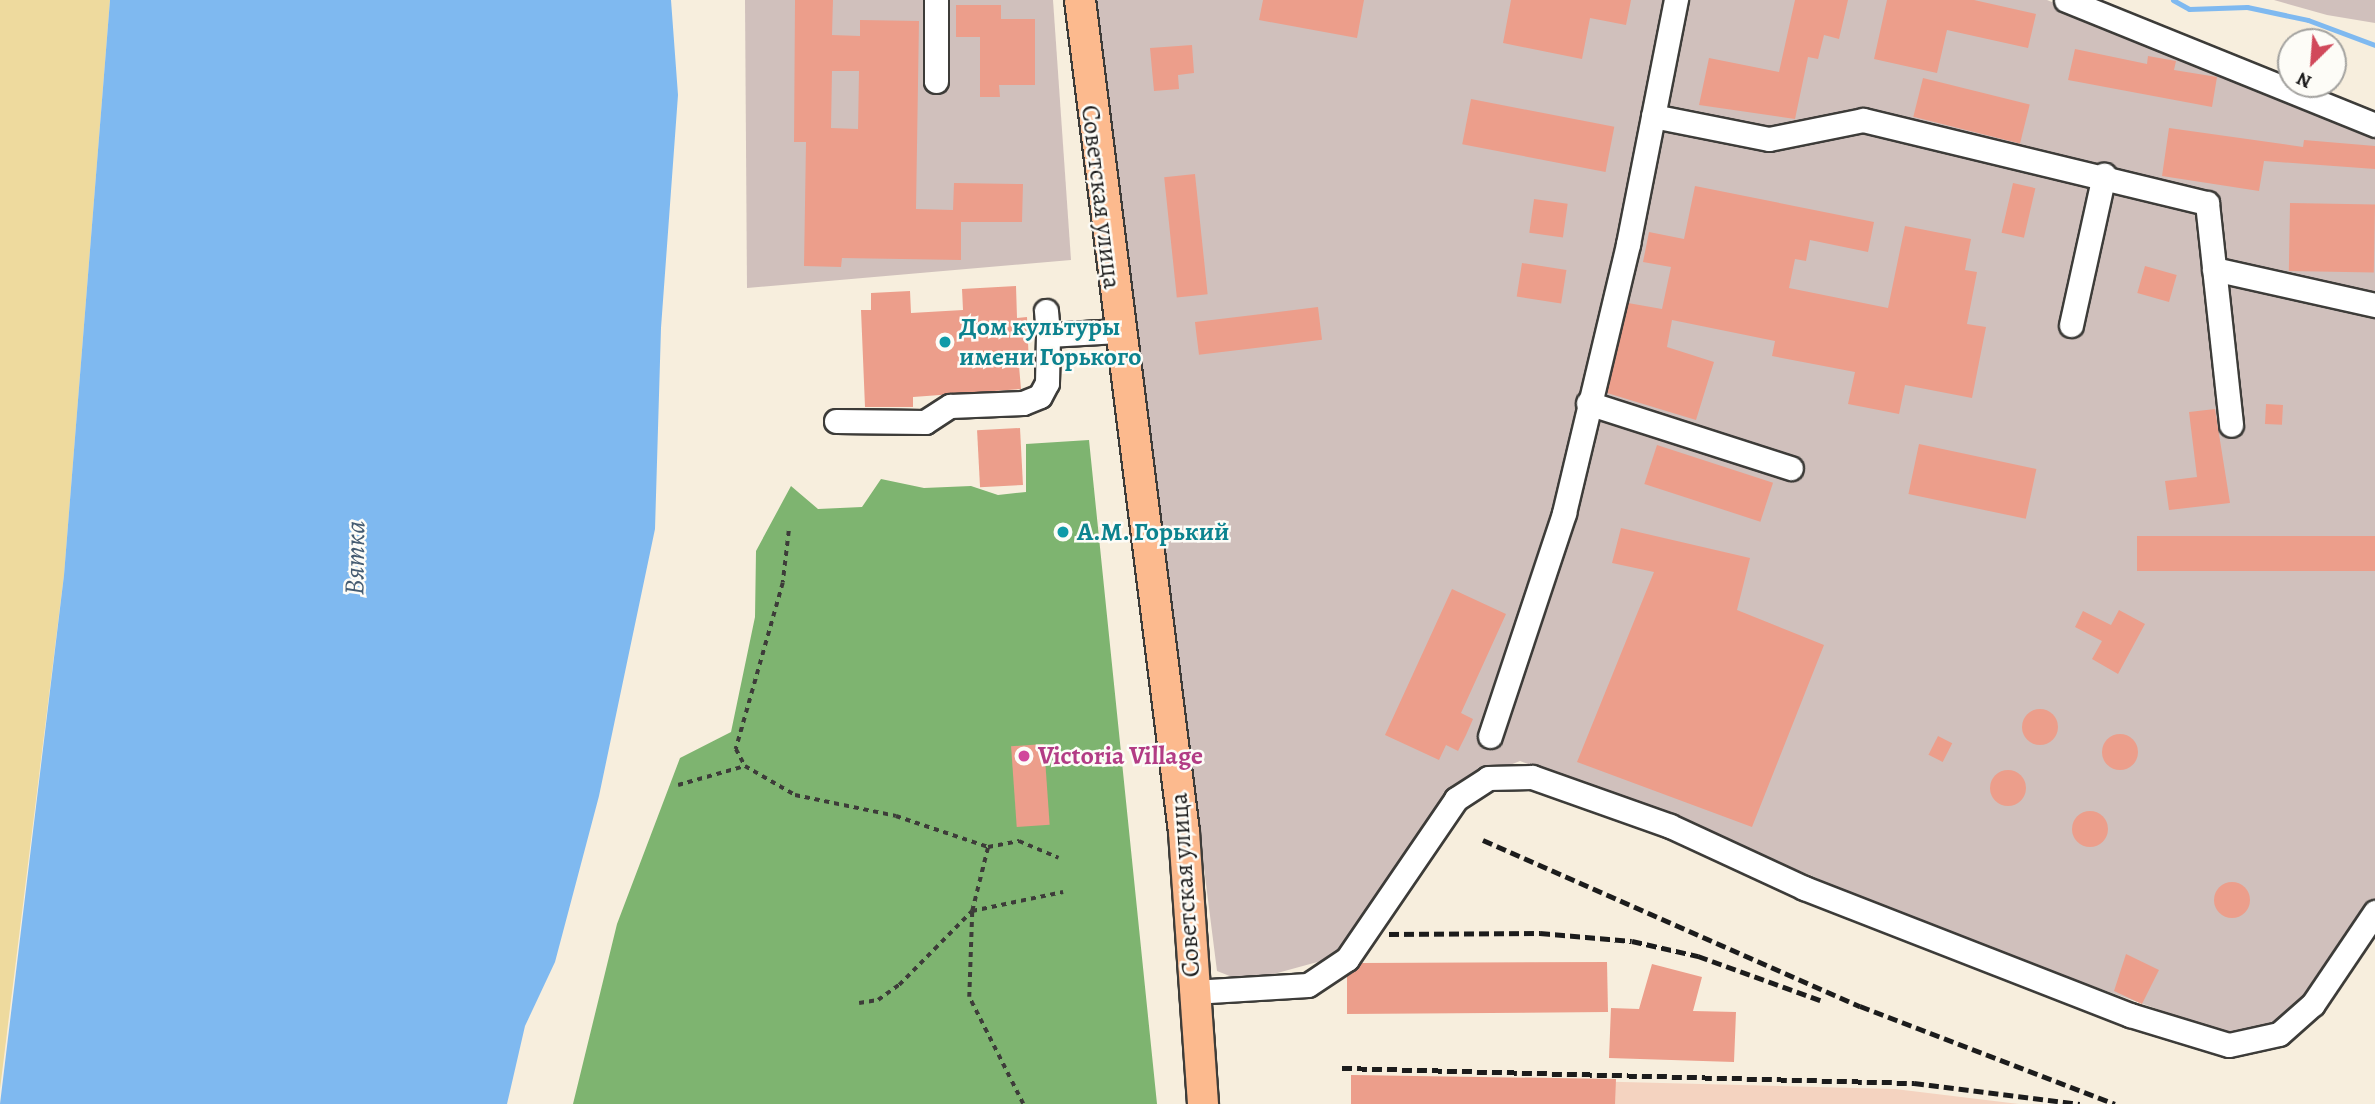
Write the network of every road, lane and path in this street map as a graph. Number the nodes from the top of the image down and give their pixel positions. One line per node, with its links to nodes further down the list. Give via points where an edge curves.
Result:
1 (936, 0): 5 (street)
2 (1080, 0): 13 (main road, Советская улица)
3 (1676, 0): 6 (street)
4 (2066, 0): 7 (street)
5 (936, 81)
6 (1653, 117): 8 (street, via 1769,139 1863,120); 15 (street)
7 (2375, 125)
8 (2105, 174): 9 (street, via 2207,203); 12 (street)
9 (2214, 269): 10 (street); 17 (street)
10 (2375, 305)
11 (1046, 311): 14 (street)
12 (2071, 325)
13 (1118, 331): 14 (street); 28 (main road, Советская улица, via 1184,832)
14 (1048, 335): 16 (street, via 1047,383 1040,396 1023,403 950,406 925,422)
15 (1588, 403): 18 (street); 20 (street, via 1544,584)
16 (836, 421)
17 (2231, 425)
18 (1791, 468)
19 (789, 531): 21 (path, via 783,583 736,749)
20 (1490, 736)
21 (746, 766): 22 (path); 23 (path, via 795,795 896,816)
22 (678, 785)
23 (988, 847): 24 (path, via 1019,841); 26 (path)
24 (1059, 858)
25 (1063, 892): 26 (path)
26 (972, 911): 29 (path, via 899,985 878,1000); 30 (path, via 969,997)
27 (2375, 912): 28 (street, via 2313,1004 2279,1034 2229,1045 2130,1015 1829,898 1657,821 1532,777 1488,778 1456,799 1347,959 1308,985)
28 (1193, 992): 31 (main road, Советская улица)
29 (859, 1003)
30 (1023, 1104)
31 (1203, 1104)

